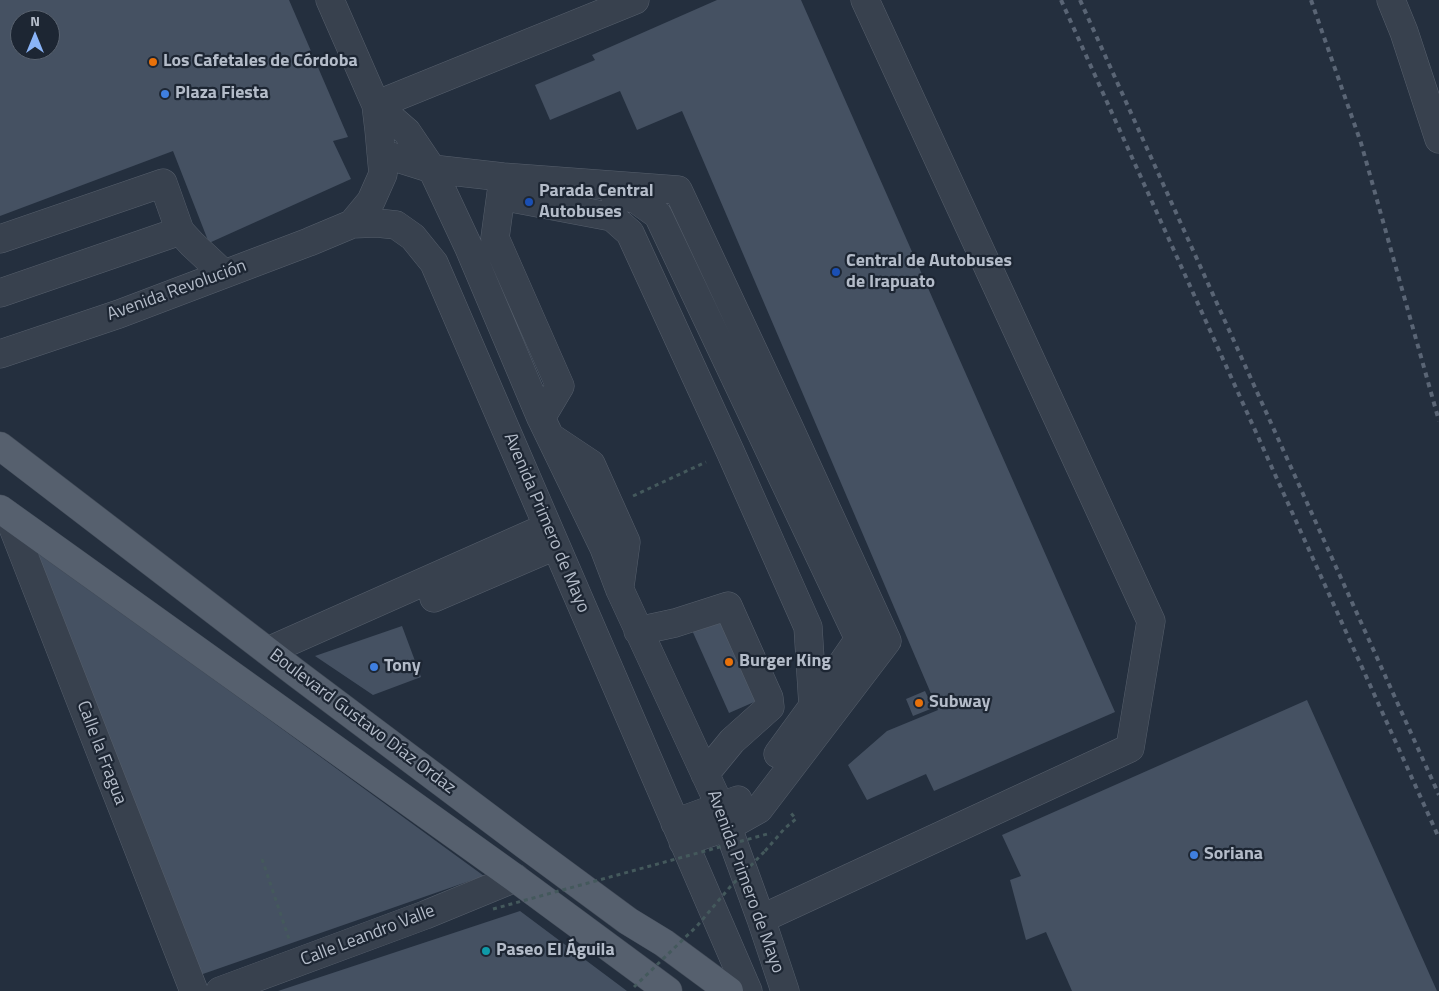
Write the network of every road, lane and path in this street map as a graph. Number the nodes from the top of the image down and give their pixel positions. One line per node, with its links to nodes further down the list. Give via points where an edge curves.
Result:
1 (330, 0): 5 (street, Avenida Primero de Mayo)
2 (635, 0): 5 (street)
3 (865, 0): 34 (street, via 1151,620 1130,748)
4 (1392, 0): 6 (street)
5 (376, 104): 7 (street, Avenida Primero de Mayo); 8 (street, Avenida Primero de Mayo, via 407,132)
6 (1439, 140)
7 (381, 153): 8 (street); 11 (street, Avenida Primero de Mayo, via 383,174 371,201)
8 (432, 169): 10 (street); 15 (street, Avenida Primero de Mayo)
9 (591, 183): 10 (street); 25 (street, via 637,200 658,215 859,639); 27 (street, via 678,190 887,641 759,810)
10 (502, 186): 19 (street, via 495,238 560,386); 25 (street, via 612,217 630,233 808,627)
11 (352, 224): 13 (street, Avenida Primero de Mayo, via 377,222 396,225); 16 (street, Avenida Revolución)
12 (180, 231): 14 (street, via 163,183); 16 (street); 17 (street)
13 (413, 236): 15 (street); 22 (street, Avenida Primero de Mayo, via 434,263)
14 (0, 239)
15 (469, 248): 19 (street, Avenida Primero de Mayo)
16 (224, 274): 18 (street, Avenida Revolución)
17 (0, 293)
18 (0, 354)
19 (546, 428): 23 (street, Avenida Primero de Mayo, via 604,548)
20 (0, 446): 24 (main road, Boulevard Gustavo Díaz Ordaz)
21 (4, 512): 32 (main road, Boulevard Gustavo Díaz Ordaz); 37 (street, Calle la Fragua)
22 (551, 537): 24 (street); 29 (street, Avenida Primero de Mayo)
23 (638, 631): 26 (street, Avenida Primero de Mayo); 26 (street, via 728,606 769,698 770,707 732,741)
24 (275, 657): 40 (main road, Boulevard Gustavo Díaz Ordaz, via 628,921 664,943)
25 (813, 706): 27 (street, via 749,796)
26 (705, 774): 27 (street, Avenida Primero de Mayo)
27 (723, 816): 29 (street); 34 (street, Avenida Primero de Mayo)
28 (796, 818): 36 (path, bridge, via 697,926)
29 (679, 832): 41 (street, Avenida Primero de Mayo)
30 (771, 833): 33 (path, bridge)
31 (262, 859): 35 (path)
32 (515, 878): 35 (street, Calle Leandro Valle, via 425,916); 39 (main road, Boulevard Gustavo Díaz Ordaz)
33 (492, 909)
34 (761, 919): 42 (street, Avenida Primero de Mayo)
35 (297, 962): 38 (street, Calle Leandro Valle)
36 (634, 987)
37 (194, 991)
38 (220, 991)
39 (668, 991)
40 (728, 991)
41 (748, 991)
42 (785, 991)

